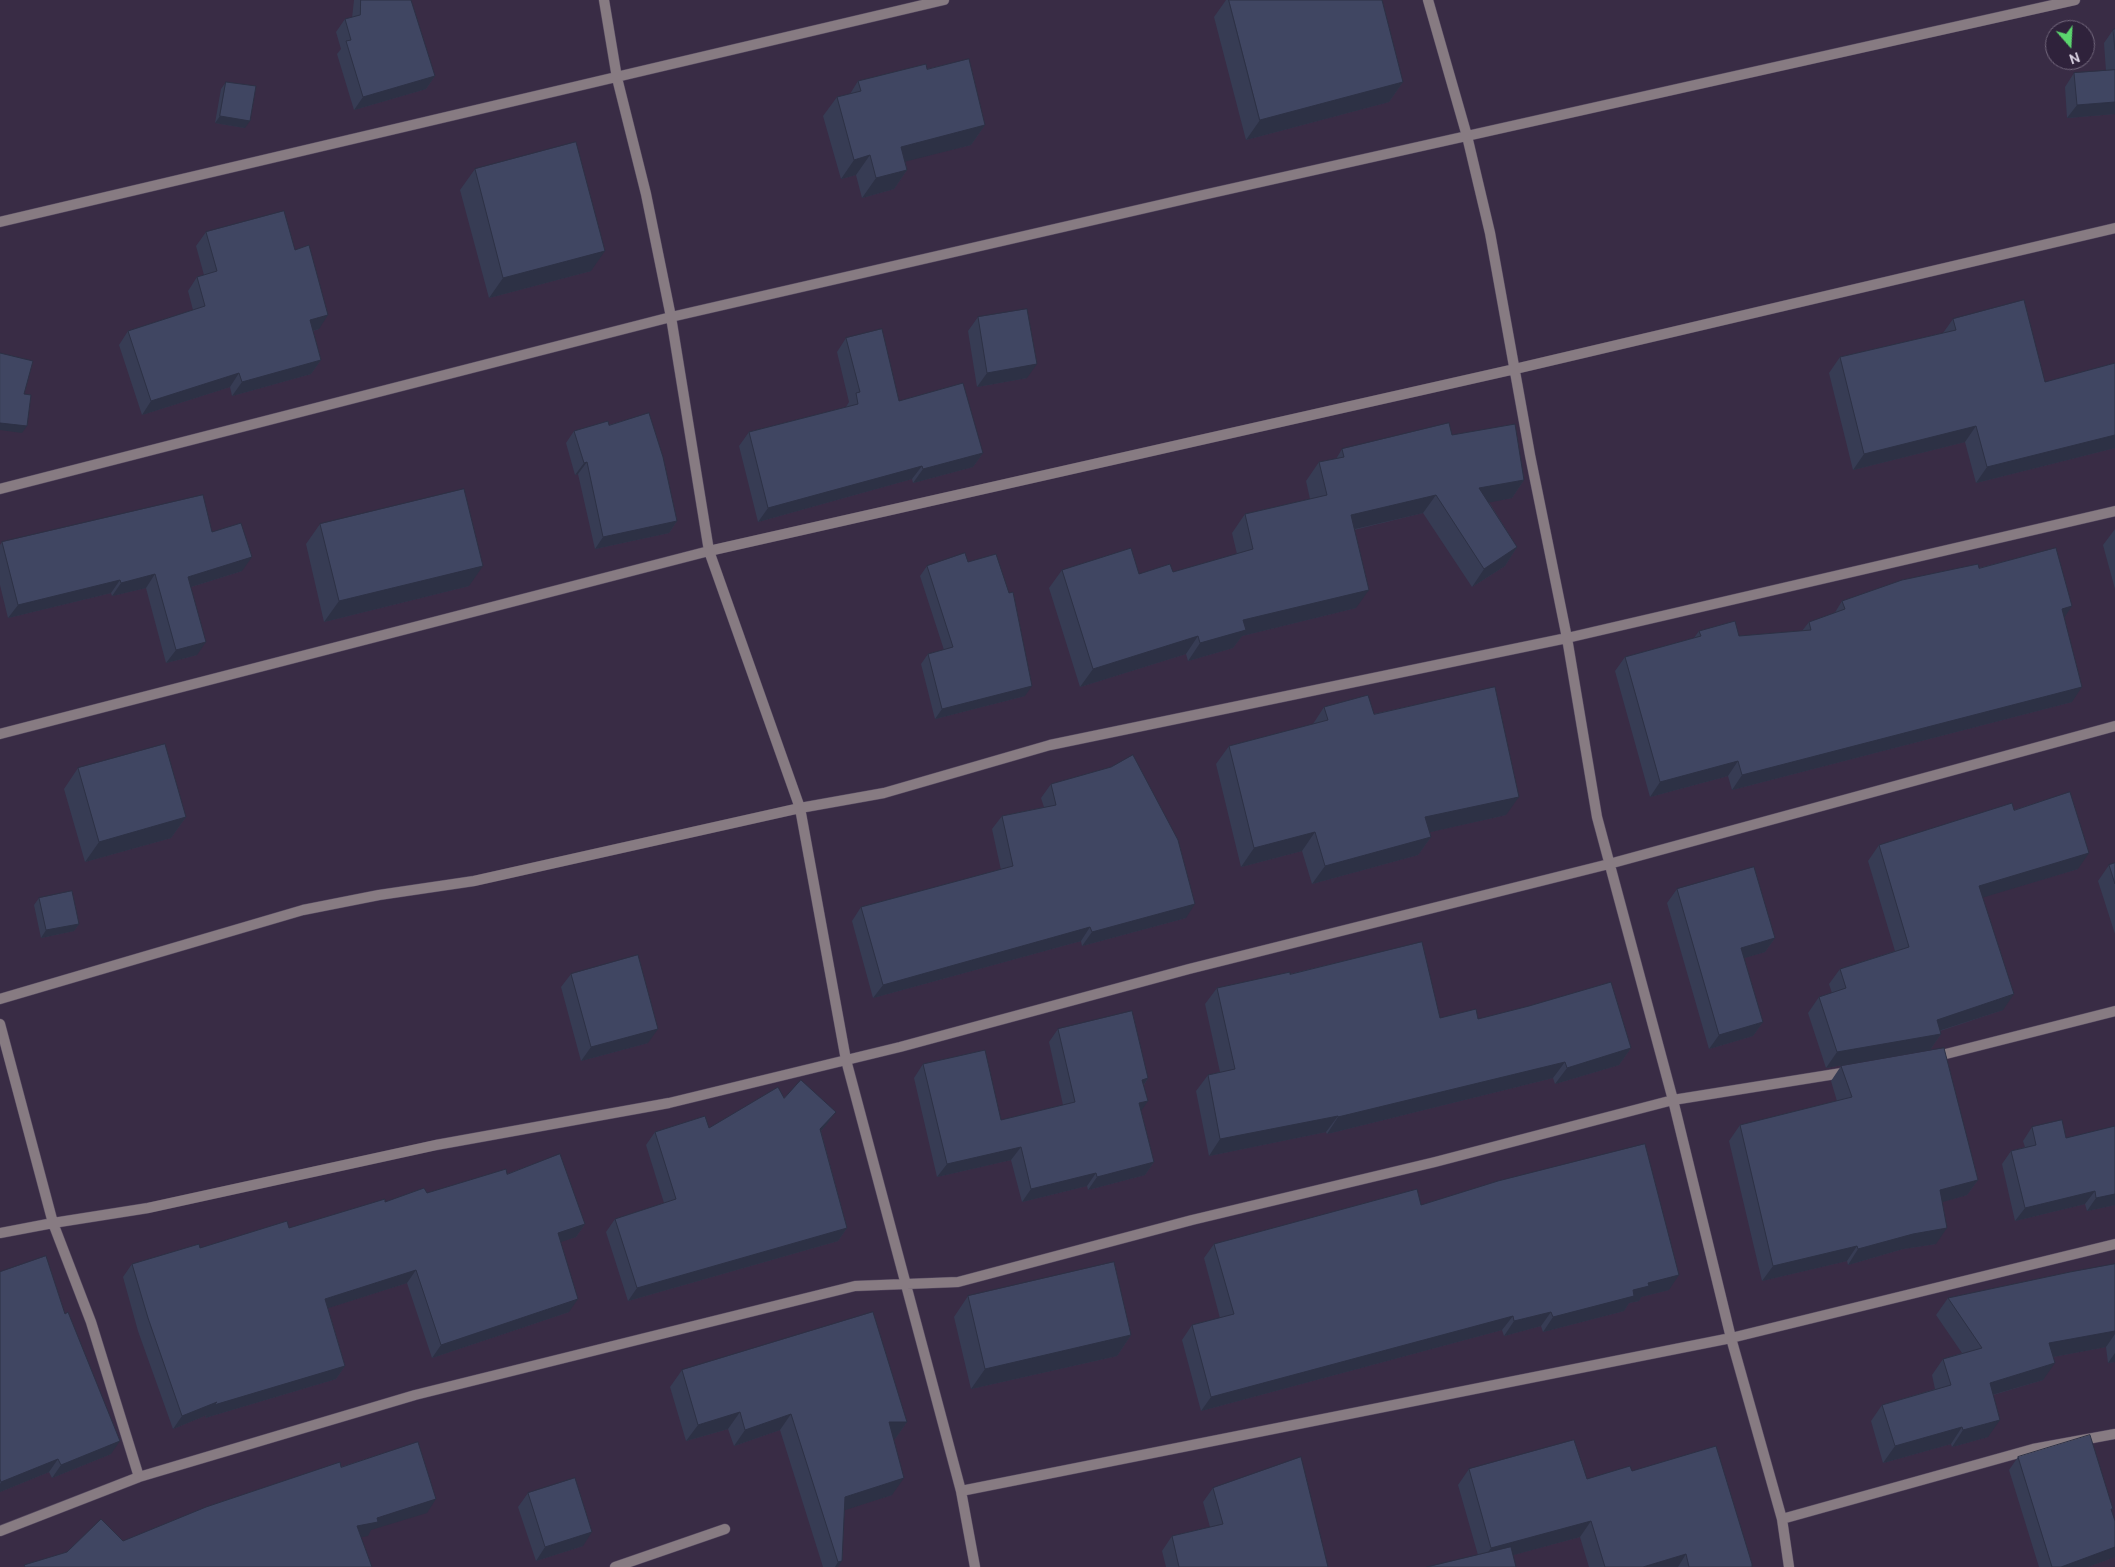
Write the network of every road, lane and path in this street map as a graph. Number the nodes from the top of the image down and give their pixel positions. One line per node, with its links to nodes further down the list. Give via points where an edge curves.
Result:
1 (604, 0): 5 (street)
2 (944, 0): 5 (street)
3 (1428, 0): 6 (street)
4 (2075, 0): 6 (street)
5 (616, 78): 7 (street); 9 (street, via 646,194)
6 (1467, 136): 9 (street); 10 (street, via 1490,233)
7 (0, 222)
8 (2115, 228): 10 (street)
9 (671, 317): 11 (street); 13 (street)
10 (1515, 369): 13 (street); 14 (street)
11 (0, 489)
12 (2115, 511): 14 (street)
13 (709, 551): 16 (street); 17 (street)
14 (1567, 638): 17 (street, via 1050,745 884,794); 18 (street, via 1597,817)
15 (2115, 726): 18 (street)
16 (0, 734)
17 (800, 808): 19 (street, via 474,881 303,910); 22 (street)
18 (1609, 864): 22 (street, via 1189,969); 25 (street)
19 (0, 999)
20 (2115, 1011): 23 (street)
21 (0, 1024): 26 (street)
22 (846, 1060): 26 (street, via 669,1104 436,1145 148,1208); 29 (street)
23 (1919, 1060)
24 (1860, 1070): 25 (street)
25 (1673, 1100): 29 (street, via 1436,1162 1183,1222 958,1282); 30 (street)
26 (53, 1223): 27 (street); 32 (street, via 90,1322)
27 (0, 1233)
28 (2115, 1244): 30 (street)
29 (907, 1284): 32 (street, via 855,1286 415,1395); 33 (street)
30 (1732, 1338): 33 (street); 34 (street)
31 (2115, 1434): 34 (street, via 2033,1449)
32 (139, 1477): 36 (street)
33 (961, 1491): 38 (street)
34 (1782, 1519): 39 (street)
35 (725, 1529): 37 (street)
36 (0, 1531)
37 (615, 1567)
38 (975, 1567)
39 (1789, 1567)

